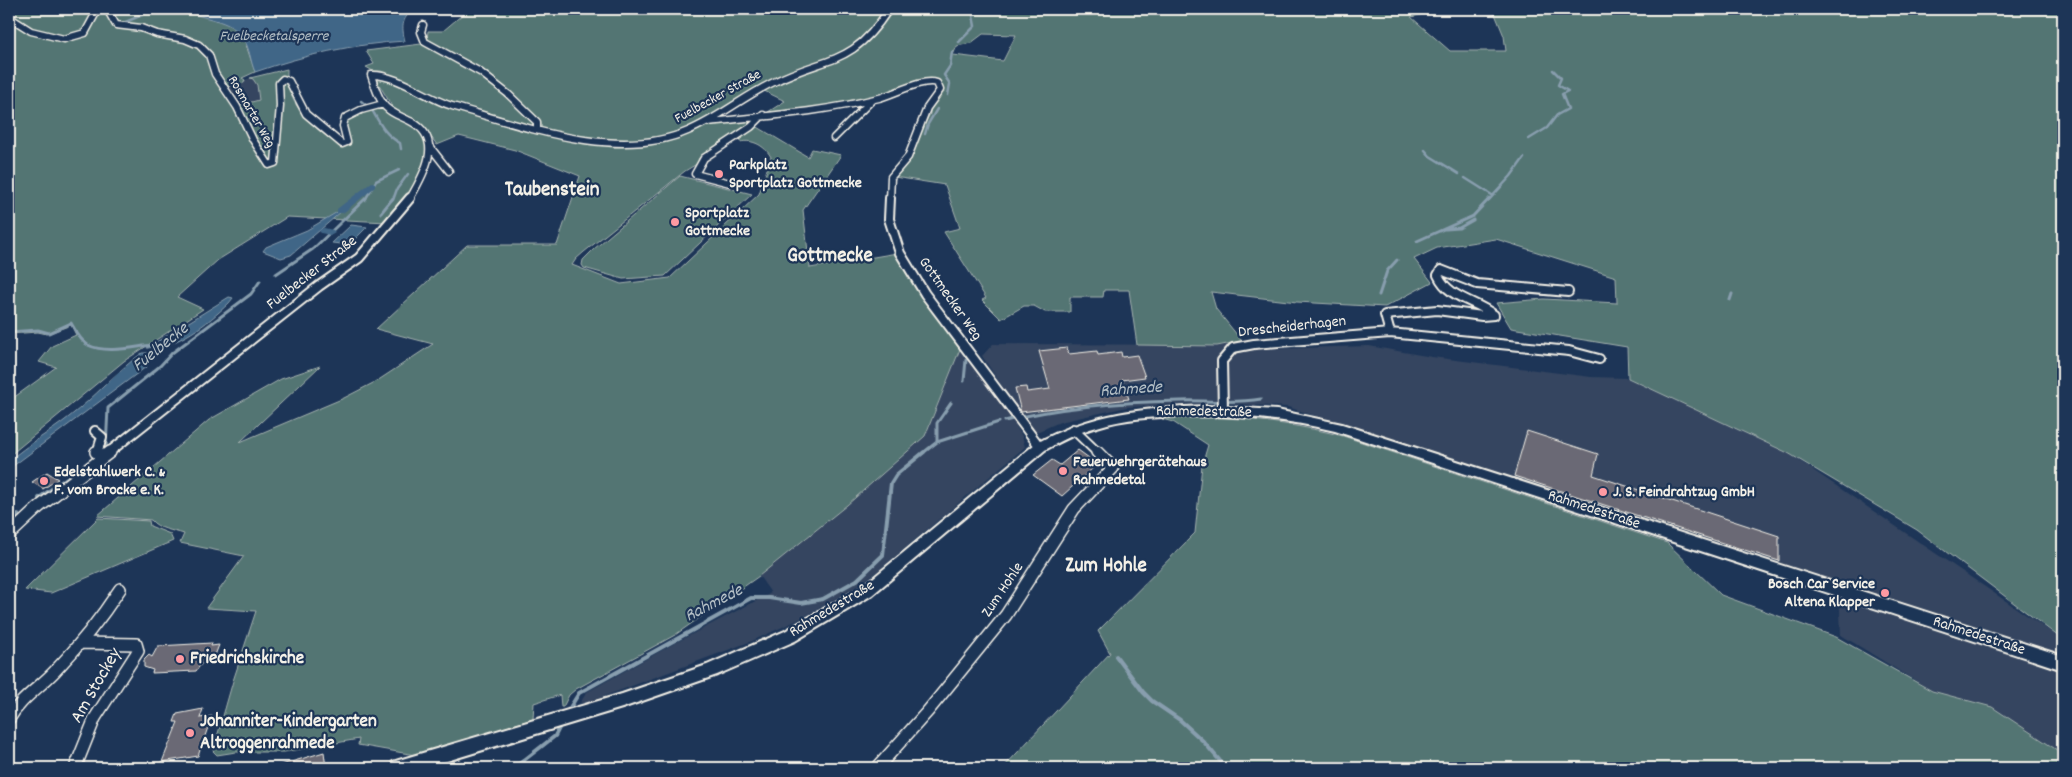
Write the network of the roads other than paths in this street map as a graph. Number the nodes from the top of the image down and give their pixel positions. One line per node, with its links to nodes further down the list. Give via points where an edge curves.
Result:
1 (98, 9): 4 (street, via 85,33 64,39 31,31)
2 (107, 9): 7 (street, Rosmarter Weg, via 116,25 141,28 199,45 209,55 216,74 269,165 275,163 279,84 283,79 289,81 306,114 342,144 347,142 345,118 356,111)
3 (890, 9): 9 (street, Fuelbecker Straße, via 860,45 848,53 756,90)
4 (9, 17)
5 (423, 24): 10 (street, via 421,32 425,42 508,94 537,122)
6 (872, 100): 8 (street, Gottmecker Weg); 11 (street); 21 (street, Gottmecker Weg, via 928,81 935,81 939,86 940,90 927,108 908,156 891,177 888,219 900,253 925,294)
7 (383, 104): 10 (street, Fuelbecker Straße, via 371,75 382,75 437,101); 12 (street, via 419,126 428,137)
8 (763, 115): 9 (street, Gottmecker Weg); 14 (street, via 751,127 704,158 694,174)
9 (706, 122): 10 (street, Fuelbecker Straße, via 674,137 624,143 584,141)
10 (537, 129)
11 (834, 138)
12 (431, 148): 13 (street); 22 (street, Fuelbecker Straße, via 422,178 408,202 359,258)
13 (449, 171)
14 (730, 183)
15 (1568, 292): 16 (street, via 1477,284 1441,270 1438,275 1440,282 1448,291 1494,315 1422,310 1384,315)
16 (1390, 333): 17 (street, Drescheiderhagen, via 1560,350); 18 (street, Drescheiderhagen, via 1286,340 1233,348 1222,361)
17 (1599, 359)
18 (1223, 403): 19 (main road, Rahmedestraße, via 1106,418); 26 (main road, Rahmedestraße, via 1337,427)
19 (1073, 429): 21 (main road, Rahmedestraße); 30 (street, Zum Hohle, via 1113,468 1074,509 1006,615)
20 (95, 430): 22 (street, via 102,437 96,453)
21 (1040, 447): 29 (main road, Rahmedestraße, via 867,591 790,636 711,670 573,717)
22 (104, 456): 23 (street, Fuelbecker Straße)
23 (9, 535)
24 (120, 589): 25 (street, Am Stockey)
25 (81, 643): 27 (street, Am Stockey, via 53,674 20,702); 28 (street, Am Stockey, via 136,644 138,651 95,718)
26 (2063, 663)
27 (9, 719)
28 (75, 768)
29 (398, 768)
30 (878, 768)

